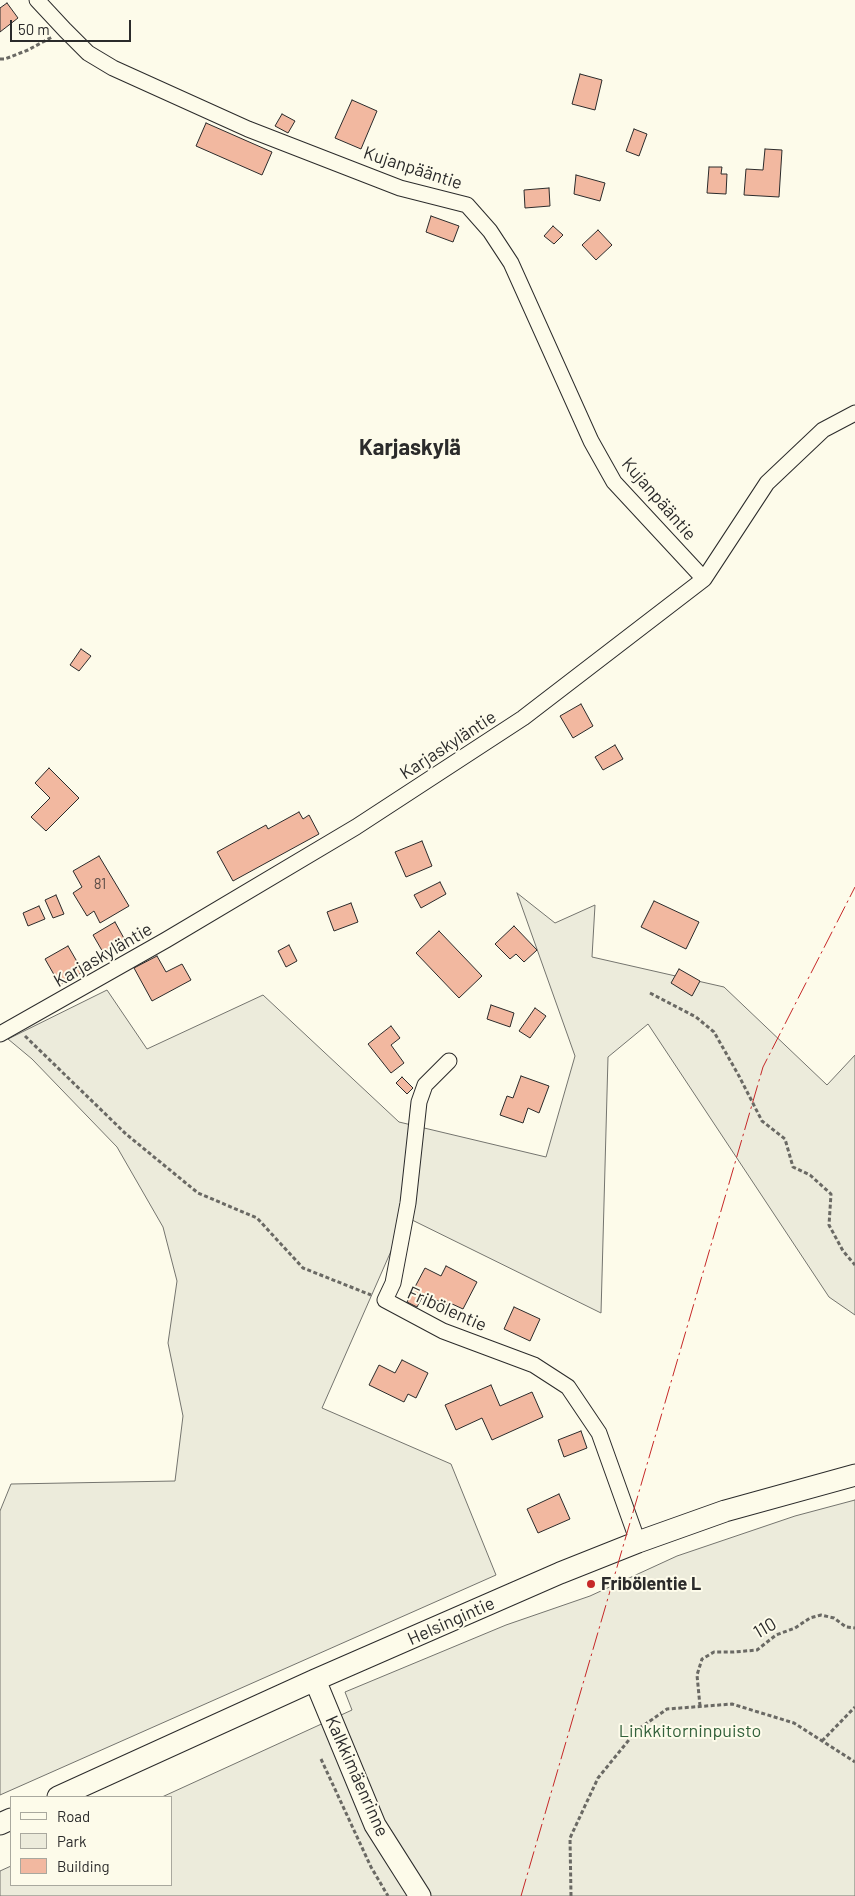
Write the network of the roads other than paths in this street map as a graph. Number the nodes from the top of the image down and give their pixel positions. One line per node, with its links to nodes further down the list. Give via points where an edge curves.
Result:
1 (37, 0): 3 (street, Kujanpääntie, via 88,53 112,68 248,128 400,188 467,205 490,231 511,263 591,441 614,482)
2 (855, 413): 3 (street, Karjaskyläntie, via 824,430 768,483)
3 (704, 579): 4 (street, Karjaskyläntie, via 528,714 464,758 166,940)
4 (0, 1034)
5 (449, 1060): 7 (street, Fribölentie, via 424,1085 419,1102 408,1203 393,1283 385,1300 444,1331 534,1365 568,1387 599,1433)
6 (855, 1476): 7 (main road, Helsingintie, via 725,1510)
7 (638, 1542): 8 (main road, Helsingintie)
8 (315, 1680): 9 (main road, Helsingintie); 10 (main road, Kalkkimäenrinne, via 376,1825)
9 (60, 1796)
10 (420, 1896)

